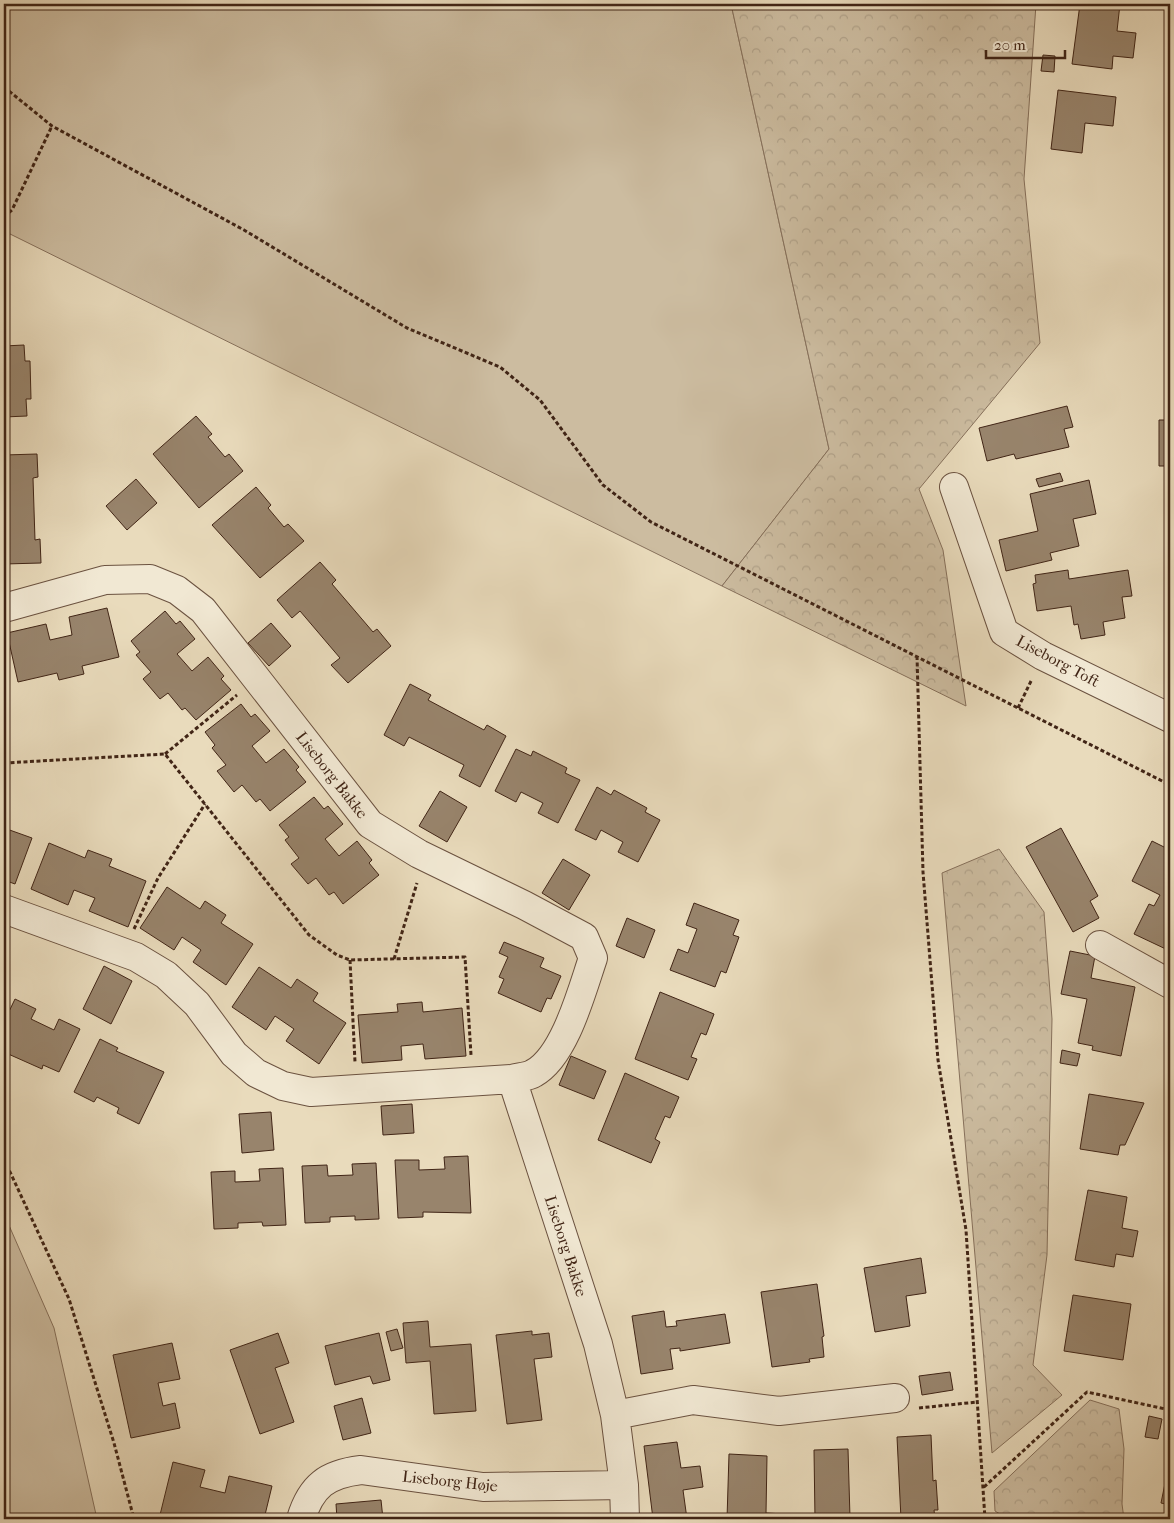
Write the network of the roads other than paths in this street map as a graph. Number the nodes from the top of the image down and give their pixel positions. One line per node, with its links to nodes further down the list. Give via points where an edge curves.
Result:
1 (954, 487): 3 (street, Liseborg Toft, via 1004,632 1043,656)
2 (4, 608): 7 (street, Liseborg Bakke, via 105,580 150,579 177,590 203,610 370,824 584,938 594,958 573,1018 556,1052 534,1073)
3 (1170, 718)
4 (4, 909): 7 (street, Liseborg Bakke, via 136,957 166,975 197,1004 234,1054 256,1073 283,1086 311,1092)
5 (1100, 945): 6 (street)
6 (1170, 984)
7 (512, 1079): 9 (street, Liseborg Bakke, via 598,1344)
8 (895, 1398): 9 (street, via 779,1411 693,1400)
9 (615, 1415): 10 (street, Liseborg Bakke)
10 (624, 1485): 11 (street, Liseborg Høje, via 483,1487 361,1470 340,1472 322,1482 308,1498); 12 (street, Liseborg Bakke)
11 (302, 1519)
12 (626, 1519)

